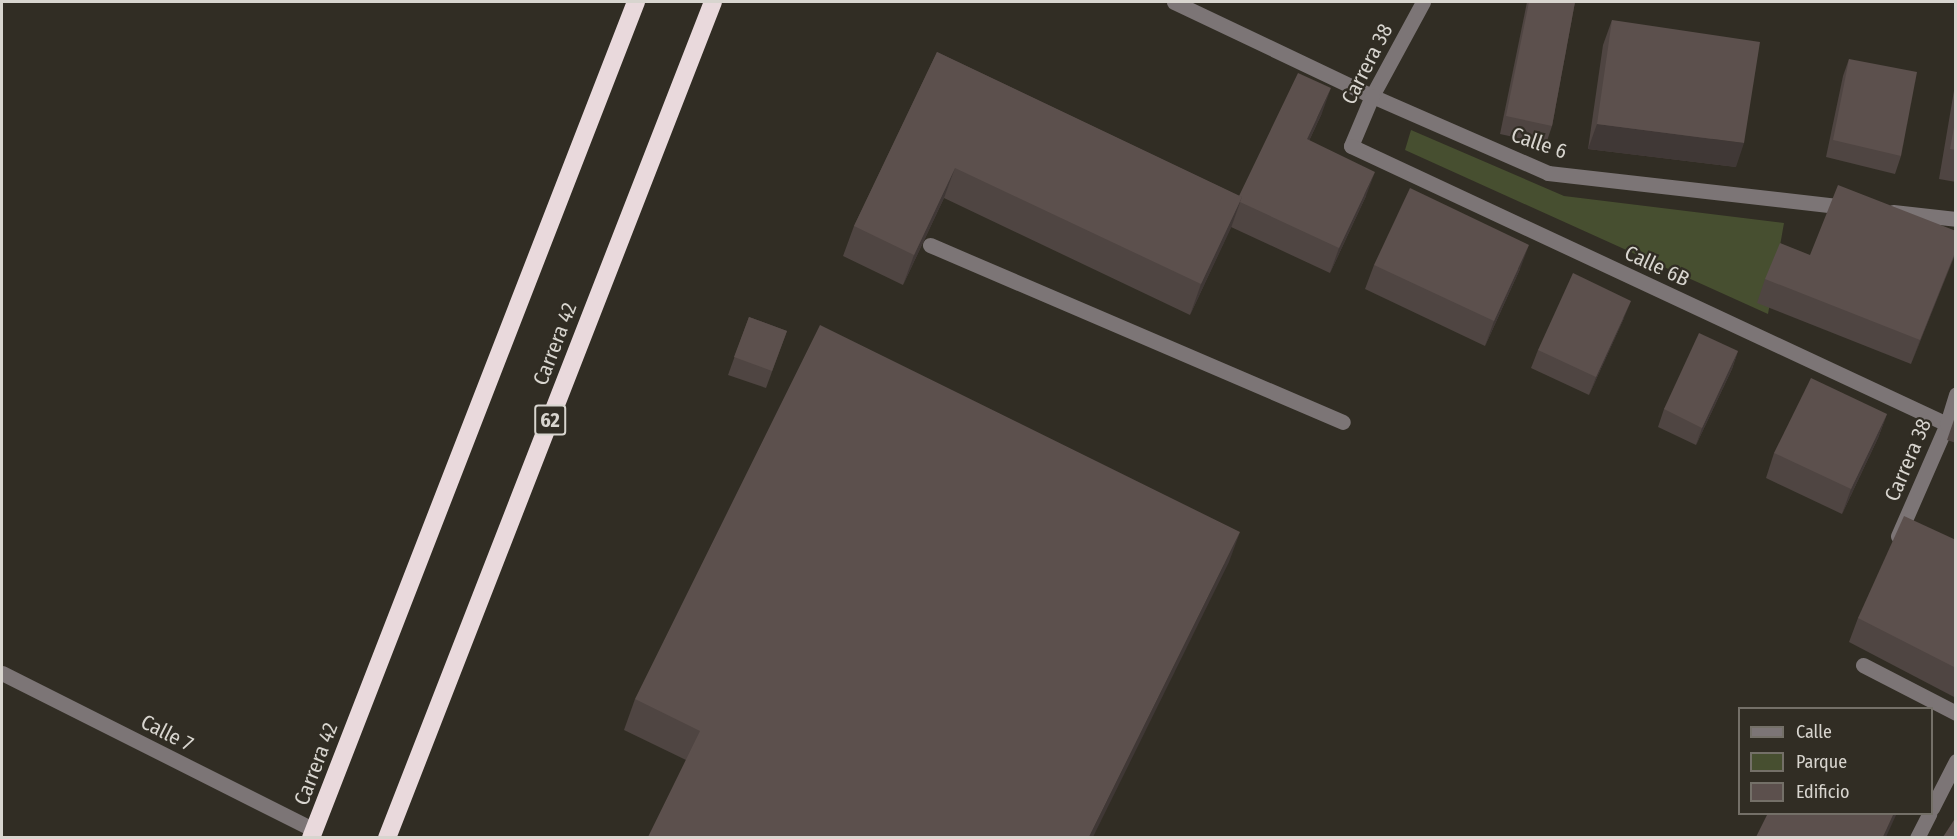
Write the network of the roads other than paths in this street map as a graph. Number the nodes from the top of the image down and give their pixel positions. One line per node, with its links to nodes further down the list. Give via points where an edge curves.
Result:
1 (636, 2): 19 (highway, Carrera 42)
2 (713, 2): 20 (highway, Carrera 42 / 62)
3 (1174, 2): 5 (street, Calle 6)
4 (1423, 2): 5 (street, Carrera 38)
5 (1372, 96): 6 (street, Carrera 38); 7 (street, Calle 6, via 1548,173)
6 (1351, 146): 11 (street, Calle 6B)
7 (1956, 219)
8 (930, 245): 10 (street)
9 (1956, 394): 11 (street, Carrera 38)
10 (1343, 422)
11 (1947, 424): 12 (street, Carrera 38)
12 (1895, 541)
13 (1863, 665): 15 (street)
14 (2, 673): 19 (street, Calle 7)
15 (1956, 713)
16 (1956, 761): 17 (street)
17 (1933, 806)
18 (1928, 815): 21 (street)
19 (313, 834)
20 (387, 837)
21 (1917, 837)

